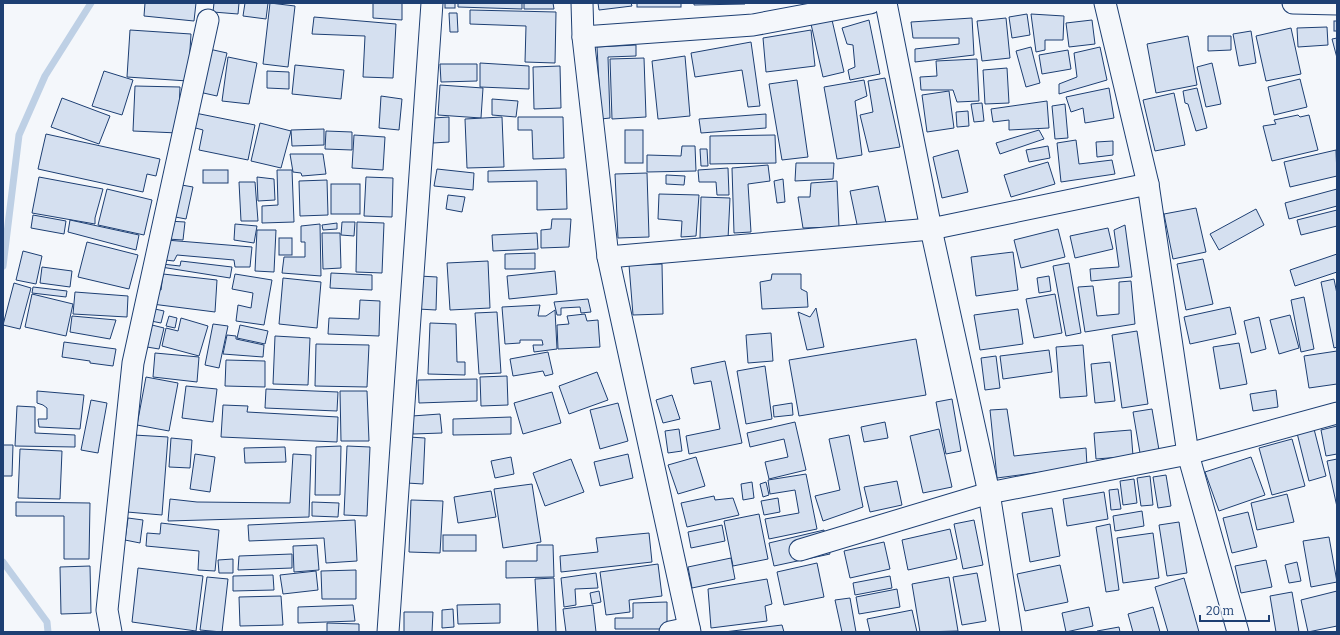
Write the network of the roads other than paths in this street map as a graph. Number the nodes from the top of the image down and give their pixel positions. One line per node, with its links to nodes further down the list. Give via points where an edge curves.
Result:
1 (432, 3): 19 (street)
2 (582, 3): 9 (street)
3 (870, 3): 9 (street, via 753,24)
4 (886, 3): 11 (street)
5 (1105, 3): 10 (street)
6 (1293, 3): 7 (street)
7 (1337, 4)
8 (208, 20): 18 (street, via 133,363 107,610)
9 (583, 37): 12 (street)
10 (1148, 184): 11 (street); 14 (street)
11 (931, 229): 12 (street); 15 (street)
12 (608, 257): 17 (street)
13 (1337, 413): 14 (street)
14 (1188, 454): 15 (street); 21 (street)
15 (989, 493): 16 (street); 20 (street)
16 (800, 550)
17 (683, 631)
18 (111, 632)
19 (388, 632)
20 (1011, 632)
21 (1238, 632)

